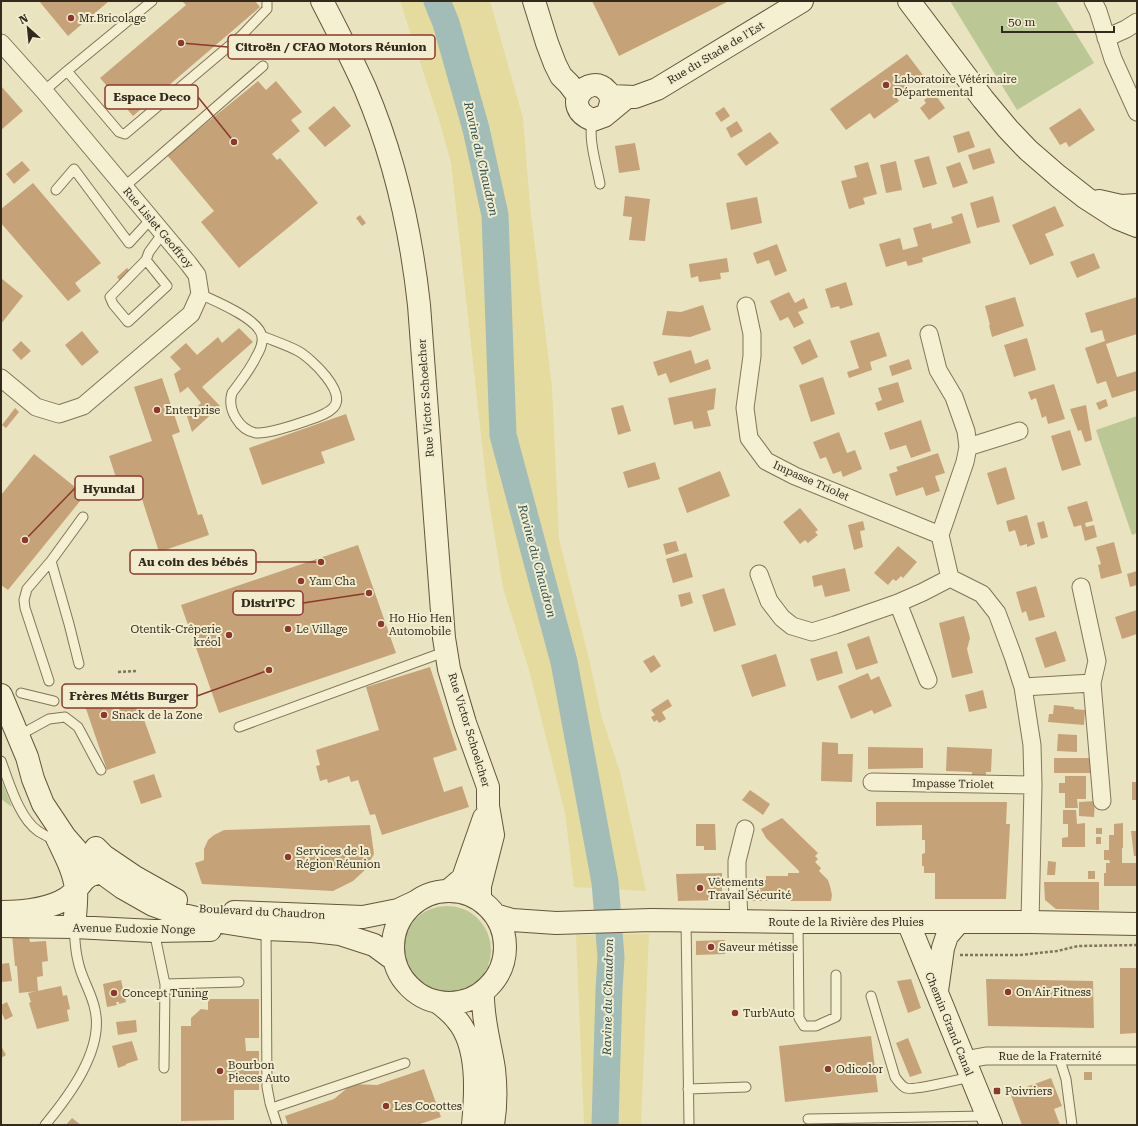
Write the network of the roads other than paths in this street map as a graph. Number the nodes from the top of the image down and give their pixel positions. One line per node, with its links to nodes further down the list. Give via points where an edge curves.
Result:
1 (152, 1): 12 (lane)
2 (267, 1): 12 (lane, via 267,9 240,36 125,134 119,132)
3 (322, 1): 40 (main road, Rue Victor Schoelcher, via 365,89 384,139 399,190 410,247 419,305)
4 (534, 1): 13 (main road, via 555,64 562,76)
5 (802, 1): 15 (main road, Rue du Stade de l'Est, via 657,89)
6 (909, 1): 20 (main road, via 1008,129 1051,171)
7 (1093, 1): 9 (street)
8 (1137, 22): 9 (street)
9 (1106, 38): 16 (street)
10 (1, 43): 14 (street, Rue Lislet Geoffroy)
11 (263, 66): 18 (lane)
12 (67, 71): 14 (lane)
13 (578, 89): 15 (main road, via 600,86 606,90); 15 (main road, via 577,107 582,115)
14 (44, 91): 18 (street, Rue Lislet Geoffroy)
15 (610, 106): 17 (lane, via 591,126)
16 (1137, 112)
17 (600, 184)
18 (124, 187): 22 (street, Rue Lislet Geoffroy)
19 (56, 190): 22 (lane, via 74,169 129,243)
20 (1086, 198): 21 (main road, via 1121,206); 23 (main road, via 1117,218)
21 (1137, 205)
22 (151, 219): 24 (street, Rue Lislet Geoffroy)
23 (1137, 226)
24 (163, 233): 25 (lane); 26 (street, Rue Lislet Geoffroy, via 197,275)
25 (146, 260): 25 (lane, via 110,297 128,322 166,286)
26 (200, 294): 29 (lane, via 241,314 259,328); 30 (street, via 190,314 83,406 59,414 36,407)
27 (746, 306): 34 (street, Impasse Triolet, via 752,334 746,408 749,438 766,461 795,476)
28 (929, 334): 32 (street, via 938,370 954,397 966,431)
29 (262, 336): 29 (lane, via 257,357 232,393 230,406 234,417 249,431 257,433 299,424 334,408 337,398 326,376 300,352)
30 (1, 378)
31 (1020, 431): 32 (street)
32 (968, 447): 34 (street)
33 (83, 517): 35 (lane)
34 (940, 535): 37 (street)
35 (51, 561): 41 (lane); 43 (lane, via 28,589 24,600)
36 (759, 574): 39 (street, via 769,601 782,618 792,626 812,632)
37 (950, 578): 39 (street); 45 (street, via 982,594 997,613)
38 (1081, 587): 44 (street, via 1097,661)
39 (898, 602): 42 (street)
40 (447, 651): 48 (lane); 57 (main road, Rue Victor Schoelcher, via 449,669 465,723 488,787)
41 (79, 664)
42 (928, 680)
43 (49, 681)
44 (1092, 683): 45 (street); 55 (street)
45 (1023, 688): 54 (street, via 1032,746)
46 (11, 694): 47 (lane); 49 (main road, Boulevard du Chaudron)
47 (54, 701)
48 (239, 727)
49 (18, 736): 50 (main road, Boulevard du Chaudron); 52 (lane, via 49,719 65,717 78,727)
50 (27, 757): 56 (main road, Boulevard du Chaudron); 61 (main road, Boulevard du Chaudron, via 81,835 104,856)
51 (1, 761): 59 (lane, via 23,814 37,831)
52 (101, 770)
53 (872, 782): 54 (street, Impasse Triolet)
54 (1033, 785): 72 (street)
55 (1102, 801)
56 (43, 804): 59 (main road, via 49,823); 60 (main road, Boulevard du Chaudron, via 64,837 90,864)
57 (488, 806): 63 (main road, Rue Victor Schoelcher, via 463,878); 64 (main road, Rue Victor Schoelcher, via 493,834 480,886)
58 (745, 829): 69 (street, via 737,861)
59 (60, 843): 62 (main road)
60 (102, 872): 61 (main road, via 116,871); 62 (main road, via 86,878); 78 (main road, Boulevard du Chaudron, via 154,906 196,918)
61 (135, 877): 65 (main road, Boulevard du Chaudron, via 191,907 215,911 363,917 398,910)
62 (76, 889): 66 (main road, via 68,898 46,907); 77 (main road)
63 (448, 891): 64 (main road, via 464,893); 65 (main road, via 430,894)
64 (480, 900): 67 (main road)
65 (415, 902): 81 (main road, via 400,918 393,938)
66 (1, 912)
67 (495, 915): 73 (main road, Route de la Rivière des Pluies, via 512,920); 80 (main road, via 503,931)
68 (686, 920): 69 (main road, Route de la Rivière des Pluies); 73 (main road, Route de la Rivière des Pluies); 95 (lane)
69 (739, 921): 70 (main road, Route de la Rivière des Pluies)
70 (798, 922): 71 (main road, Route de la Rivière des Pluies); 82 (lane, via 799,1018 804,1026 816,1026 836,1017)
71 (908, 922): 74 (main road, Route de la Rivière des Pluies); 86 (main road, Chemin Grand Canal)
72 (1030, 922): 74 (main road, Route de la Rivière des Pluies); 75 (main road, Route de la Rivière des Pluies)
73 (556, 923): 80 (main road, Route de la Rivière des Pluies, via 532,928)
74 (958, 923): 86 (main road, via 947,936 943,948)
75 (1137, 924)
76 (1, 926): 77 (main road, Avenue Eudoxie Nonge)
77 (74, 927): 79 (main road, Avenue Eudoxie Nonge); 99 (lane, via 78,962 95,1009 96,1032 93,1048 76,1082)
78 (266, 929): 79 (main road, Avenue Eudoxie Nonge); 81 (main road, Boulevard du Chaudron, via 312,930 340,934 374,944); 96 (lane, via 267,1087)
79 (154, 931): 84 (lane)
80 (505, 948): 85 (main road, via 502,966)
81 (393, 959): 88 (main road, via 398,973 407,986 418,995)
82 (836, 975)
83 (239, 982): 84 (lane)
84 (165, 984): 92 (lane)
85 (483, 992): 88 (main road, via 464,1001); 102 (main road, via 483,1013 494,1068)
86 (937, 994): 93 (main road, Chemin Grand Canal)
87 (871, 996): 93 (lane, via 895,1077 901,1085 907,1089 931,1085)
88 (439, 1003): 101 (main road, via 457,1020 470,1046 476,1097)
89 (1137, 1056): 90 (street, Rue de la Fraternité)
90 (1059, 1057): 93 (street, Rue de la Fraternité, via 986,1056); 104 (lane, via 1066,1079)
91 (405, 1063): 96 (lane)
92 (164, 1068)
93 (967, 1069): 98 (main road, Chemin Grand Canal)
94 (746, 1087): 95 (lane)
95 (688, 1090): 103 (lane)
96 (272, 1108): 100 (lane)
97 (808, 1118): 98 (lane)
98 (989, 1120)
99 (45, 1125)
100 (278, 1125)
101 (473, 1125)
102 (494, 1125)
103 (688, 1125)
104 (1072, 1125)

